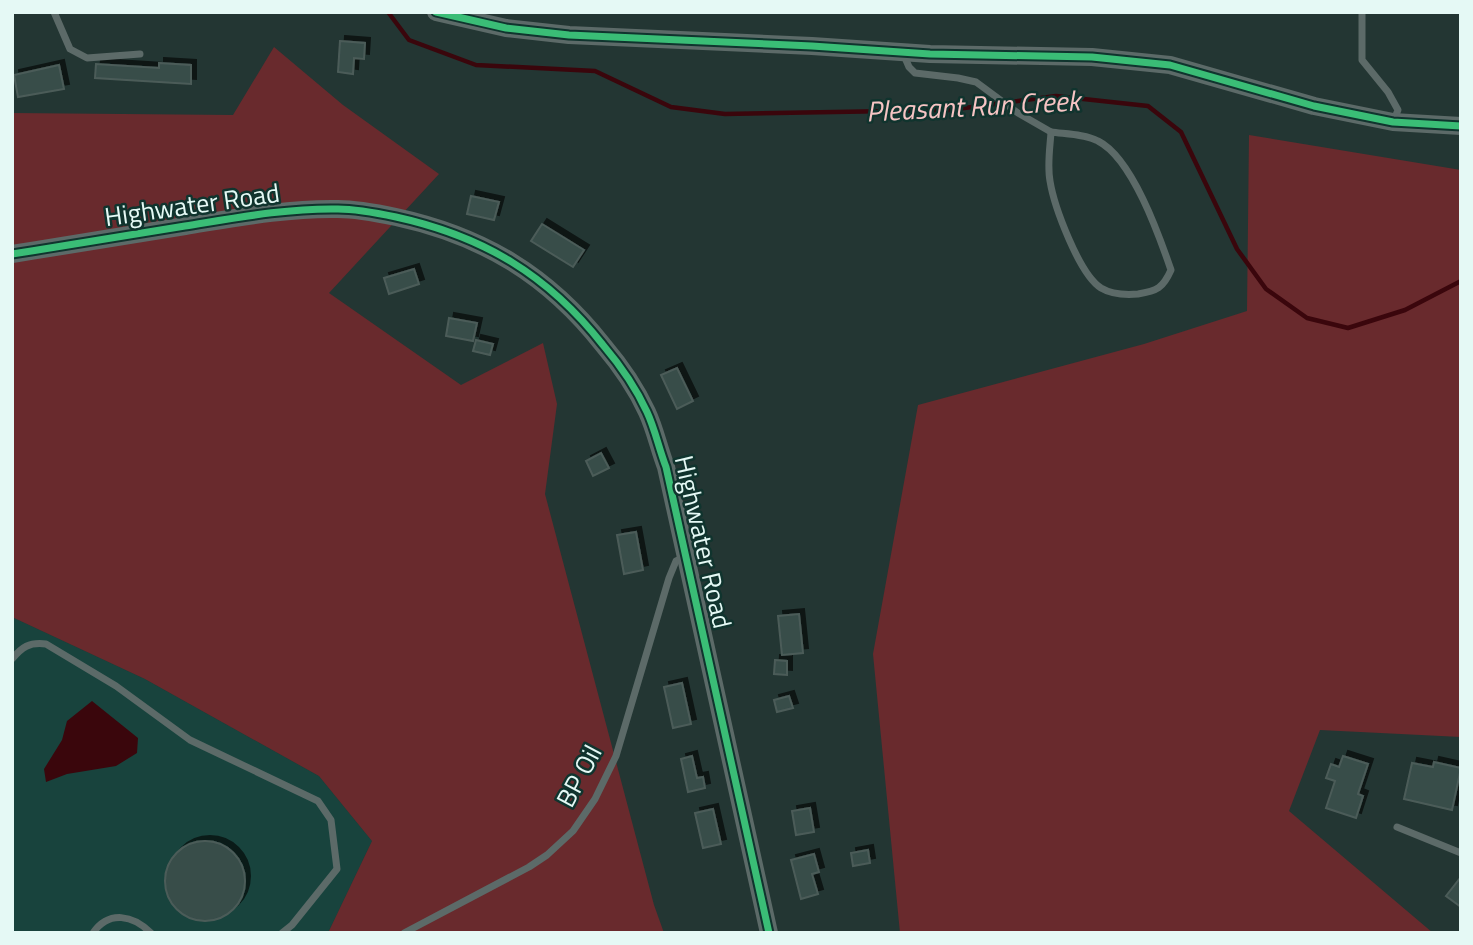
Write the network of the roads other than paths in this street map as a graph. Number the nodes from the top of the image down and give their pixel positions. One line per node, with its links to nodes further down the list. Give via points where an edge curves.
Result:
1 (54, 12): 5 (lane, via 70,49 86,58)
2 (436, 12): 4 (street, via 569,35)
3 (1362, 12): 6 (lane, via 1362,60 1398,110)
4 (903, 52): 6 (street, via 1092,57 1170,65 1314,106); 8 (lane, via 915,73 976,82)
5 (140, 54)
6 (1393, 122): 7 (street)
7 (1461, 126)
8 (1051, 132): 8 (lane, via 1049,178 1054,198 1091,278 1109,292 1128,294 1164,284 1171,271 1159,233 1122,160 1095,139)
9 (12, 254): 10 (street, Highwater Road, via 223,220 339,209 424,223 476,242 557,293 615,359 647,412 666,467)
10 (686, 557): 17 (lane, BP Oil, via 676,561 669,578 616,756 596,799 573,831 530,867); 18 (street, Highwater Road)
11 (12, 660): 16 (lane, via 33,642 46,644 116,686 190,740 318,800 331,820 337,869)
12 (1397, 827): 13 (lane)
13 (1461, 853)
14 (93, 933): 15 (lane, via 118,916 136,920)
15 (151, 933)
16 (282, 933)
17 (404, 933)
18 (768, 933)

